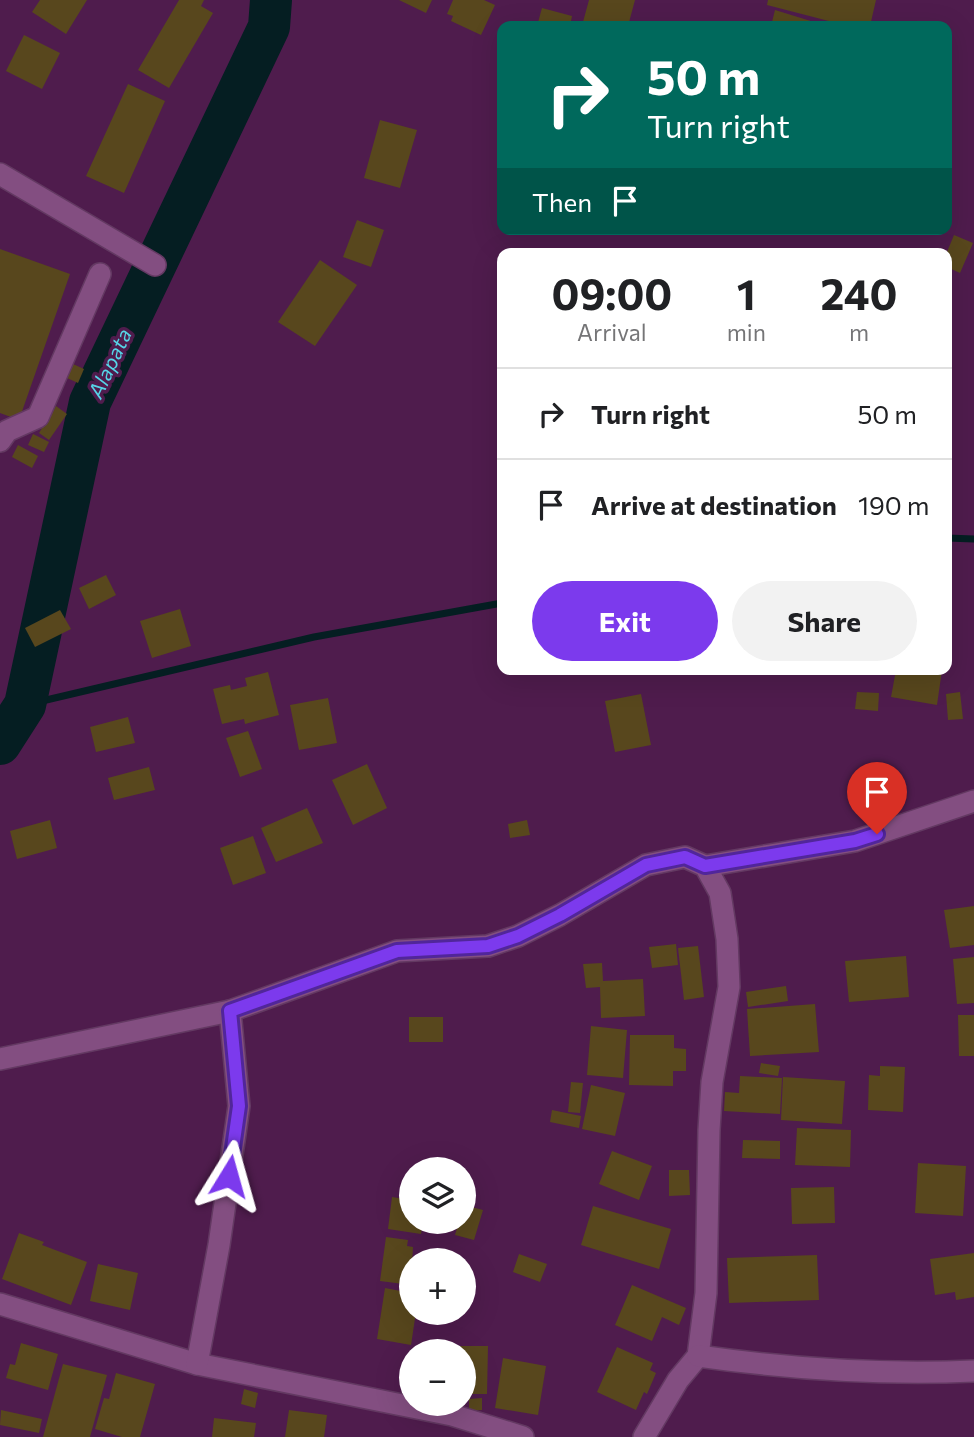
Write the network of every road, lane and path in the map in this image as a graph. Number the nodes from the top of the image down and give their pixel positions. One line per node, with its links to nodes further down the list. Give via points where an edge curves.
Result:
1 (0, 174): 2 (street)
2 (155, 265)
3 (100, 274): 4 (street, via 38,417 7,432)
4 (0, 441)
5 (974, 801): 6 (street)
6 (942, 814): 7 (street); 8 (street, via 855,841)
7 (974, 816)
8 (705, 866): 9 (street, via 685,857 646,865 518,936 488,946 397,951); 12 (street, via 720,893 729,986 712,1082 706,1293)
9 (230, 1011): 10 (street); 13 (street, via 239,1106)
10 (0, 1059)
11 (0, 1304): 13 (street)
12 (698, 1356): 14 (street, via 781,1367 915,1374); 16 (street)
13 (197, 1364): 15 (street, via 452,1416)
14 (974, 1371)
15 (523, 1437)
16 (643, 1437)

